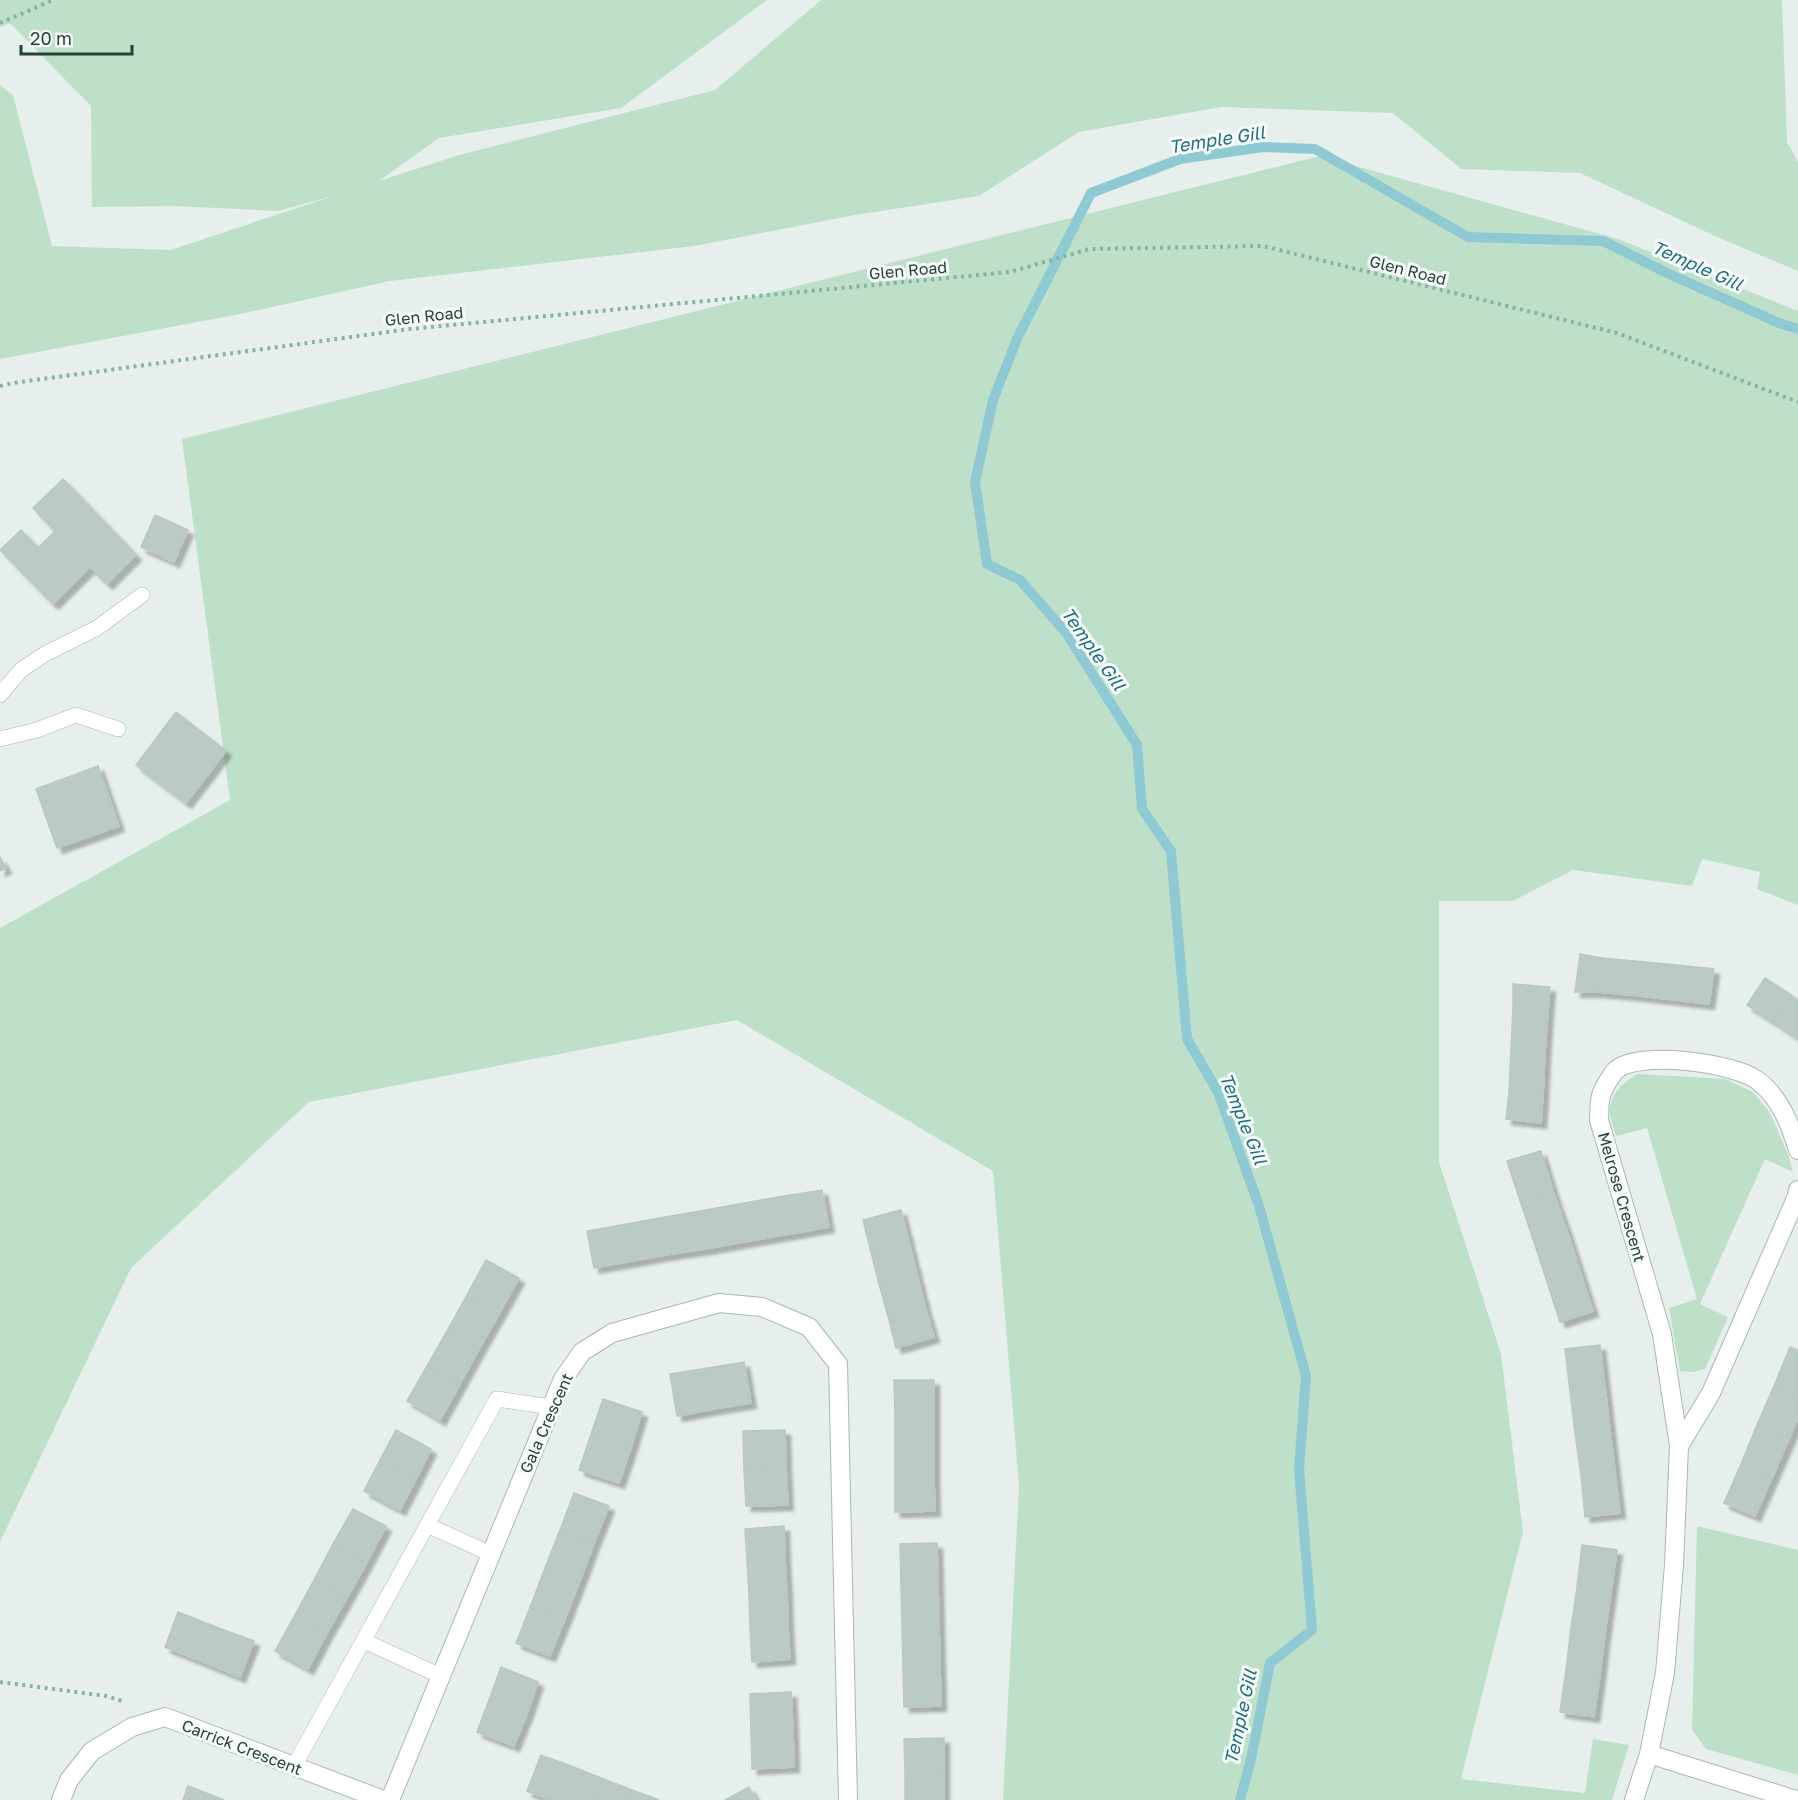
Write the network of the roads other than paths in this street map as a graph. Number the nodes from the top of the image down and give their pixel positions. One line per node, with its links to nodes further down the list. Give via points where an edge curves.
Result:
1 (142, 595): 2 (lane, via 97,628 21,670)
2 (0, 695)
3 (118, 729): 4 (lane, via 76,715)
4 (0, 739)
5 (1798, 1150): 8 (street, Melrose Crescent, via 1774,1096 1756,1079 1735,1069 1643,1059 1616,1069 1600,1094 1599,1120 1662,1334)
6 (1798, 1190): 8 (street, Melrose Crescent, via 1711,1393)
7 (551, 1407): 9 (lane, via 497,1399); 10 (street, Gala Crescent); 19 (street, Gala Crescent, via 563,1378 582,1352 612,1333 719,1303 762,1307 809,1326 838,1364)
8 (1679, 1446): 13 (street, Melrose Crescent, via 1665,1672)
9 (427, 1526): 10 (lane); 11 (lane)
10 (491, 1554): 12 (street, Gala Crescent)
11 (363, 1641): 12 (lane); 14 (lane)
12 (441, 1676): 18 (street, Gala Crescent)
13 (1649, 1754): 15 (street); 20 (street, Melrose Crescent)
14 (294, 1766): 16 (street, Carrick Crescent, via 165,1718 132,1727 92,1752 69,1780); 17 (street, Carrick Crescent)
15 (1777, 1797): 21 (street)
16 (61, 1800)
17 (383, 1800)
18 (390, 1800)
19 (848, 1800)
20 (1634, 1800)
21 (1796, 1800)

